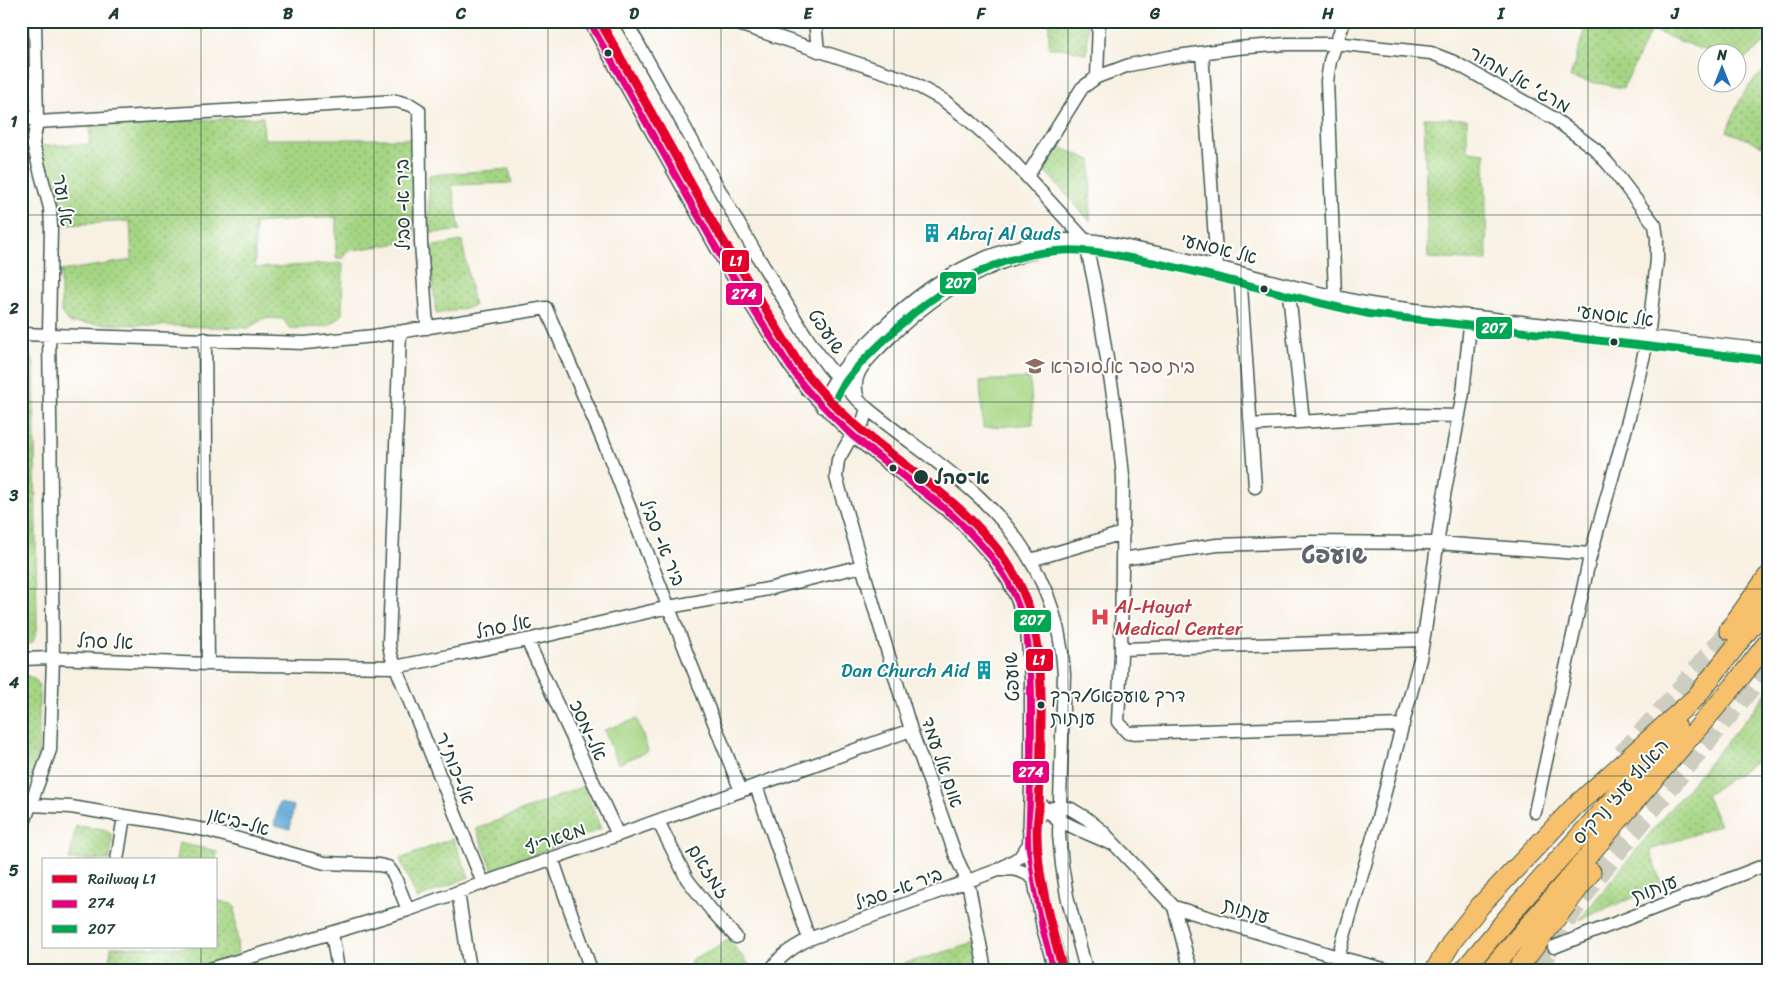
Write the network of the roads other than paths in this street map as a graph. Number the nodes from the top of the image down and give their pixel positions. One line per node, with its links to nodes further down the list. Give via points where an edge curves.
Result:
1 (35, 21): 13 (street, אל וער)
2 (625, 21): 29 (street, שועפט, via 757,257)
3 (729, 21): 9 (street)
4 (815, 21): 9 (street)
5 (1099, 21): 11 (street)
6 (1344, 21): 8 (street)
7 (591, 23): 32 (street, שועפט, via 730,272 790,366)
8 (1335, 44): 10 (street, מרג' אל מהור, via 1287,44); 19 (street, via 1327,81); 25 (street, מרג' אל מהור, via 1431,54 1454,62 1553,118 1595,149 1655,225 1657,260)
9 (818, 51): 14 (street, via 905,80 943,100 970,121)
10 (1202, 53): 11 (street, מרג' אל מהור, via 1129,65); 16 (street)
11 (1097, 77): 14 (street, מרג' אל מהור, via 1082,88)
12 (21, 114): 13 (street)
13 (37, 122): 21 (street, ביר א- סביל, via 396,101 411,104 419,110 421,243); 24 (street, אל וער, via 33,144 50,208)
14 (1027, 176): 15 (street)
15 (1085, 240): 16 (street, אל אסמעי, via 1171,255); 28 (street, via 1024,246 970,264 919,295); 31 (street, via 1012,259 974,274 946,290 909,318 864,364 856,379 855,391); 38 (street, via 1117,420 1123,476)
16 (1217, 267): 17 (street, אל אסמעי)
17 (1240, 273): 18 (street, אל אסמעי); 35 (street)
18 (1288, 285): 19 (street, אל אסמעי); 34 (street)
19 (1335, 295): 20 (street, אל אסמעי, via 1370,304)
20 (1471, 316): 25 (street, אל אסמעי); 33 (street)
21 (427, 328): 22 (street); 46 (street, ביר א- סביל, via 546,308)
22 (400, 332): 26 (street, via 305,343); 56 (street, אל-כות'ר, via 389,644)
23 (21, 334): 24 (street)
24 (49, 334): 26 (street); 52 (street, אל וער)
25 (1648, 338): 27 (street, אל אסמעי); 40 (street, מרג' אל מהור)
26 (205, 339): 55 (street)
27 (1768, 350)
28 (858, 355): 29 (street, via 846,360); 30 (street)
29 (821, 357): 30 (street, שועפט)
30 (837, 377): 31 (street, שועפט); 32 (street, via 824,396)
31 (862, 404): 36 (street, via 863,422); 42 (street, שועפט, via 979,497 1014,535)
32 (822, 407): 36 (street, שועפט)
33 (1459, 416): 34 (street, via 1410,415); 39 (street)
34 (1304, 421): 35 (street)
35 (1251, 425): 37 (street)
36 (852, 435): 43 (street, via 838,460 836,477); 60 (street, שועפט, via 958,519 1008,580 1018,601 1030,652)
37 (1254, 487)
38 (1123, 533): 41 (street); 42 (street)
39 (1437, 543): 40 (street); 41 (street, via 1304,542 1217,546); 49 (street)
40 (1591, 554): 65 (street, מרג' אל מהור)
41 (1122, 559): 51 (street)
42 (1031, 560): 63 (street, שועפט, via 1046,590 1063,649)
43 (862, 566): 46 (street, אל סהל); 58 (street, אום אל עמד)
44 (1768, 576): 47 (highway)
45 (1768, 606): 99 (highway, via 1696,697 1573,808 1480,906 1453,940); 100 (highway, האלוף עוזי נרקיס, via 1726,668 1676,729)
46 (669, 607): 48 (street, אל סהל); 61 (street, ביר א- סביל)
47 (1729, 630)
48 (527, 640): 56 (street, אל סהל); 71 (street, אל-מסכ)
49 (1423, 640): 51 (street); 57 (street)
50 (1768, 642): 54 (highway, האלוף עוזי נרקיס)
51 (1121, 650): 57 (street, via 1118,722 1128,733)
52 (53, 658): 53 (street, אל סהל); 55 (street, אל סהל); 62 (street, אל וער, via 50,750)
53 (21, 659)
54 (1752, 663): 101 (highway, האלוף עוזי נרקיס); 102 (highway)
55 (208, 664): 56 (street, אל סהל)
56 (395, 667): 80 (street, אל-כות'ר)
57 (1403, 725): 88 (street)
58 (911, 730): 59 (street, משאריף); 79 (street, אום אל עמד)
59 (756, 786): 61 (street, משאריף); 86 (street)
60 (1031, 786): 64 (street); 69 (street, שועפט)
61 (741, 791): 67 (street, משאריף)
62 (31, 805): 66 (street, אל-ביאן, via 71,807); 70 (street, אל וער)
63 (1061, 806): 64 (street); 68 (street, שועפט); 73 (street, via 1086,818)
64 (1046, 810): 68 (street); 69 (street)
65 (1535, 812)
66 (124, 816): 74 (street); 83 (street, אל-ביאן, via 206,830 325,863 388,867)
67 (658, 821): 71 (street, משאריף); 85 (street, זמזאם, via 688,879)
68 (1060, 821): 73 (street); 96 (street, שועפט, via 1063,872)
69 (1029, 830): 72 (street, שועפט)
70 (21, 831)
71 (618, 835): 75 (street, משאריף)
72 (1029, 844): 77 (street, ביר א- סביל, via 1020,857); 78 (street, שועפט)
73 (1117, 847): 82 (street)
74 (117, 858)
75 (552, 858): 80 (street, משאריף); 92 (street)
76 (1768, 864): 87 (street, ענתות)
77 (998, 870): 78 (street, ביר א- סביל, via 1019,870); 79 (street, ביר א- סביל)
78 (1034, 879): 95 (street, שועפט)
79 (968, 882): 86 (street, ביר א- סביל); 94 (street, אום אל עמד)
80 (483, 883): 81 (street, משאריף)
81 (458, 892): 83 (street, משאריף); 91 (street)
82 (1174, 908): 88 (street, ענתות); 97 (street)
83 (408, 910): 84 (street, משאריף)
84 (332, 933): 89 (street, משאריף); 90 (street)
85 (736, 937)
86 (809, 939): 93 (street, ביר א- סביל, via 782,956)
87 (1554, 947)
88 (1338, 957): 98 (street, ענתות)
89 (207, 970)
90 (338, 970)
91 (470, 970)
92 (591, 970)
93 (771, 970)
94 (985, 970)
95 (1055, 970)
96 (1086, 970)
97 (1192, 970)
98 (1388, 970)
99 (1435, 970)
100 (1464, 970)
101 (1490, 970)
102 (1517, 970)

